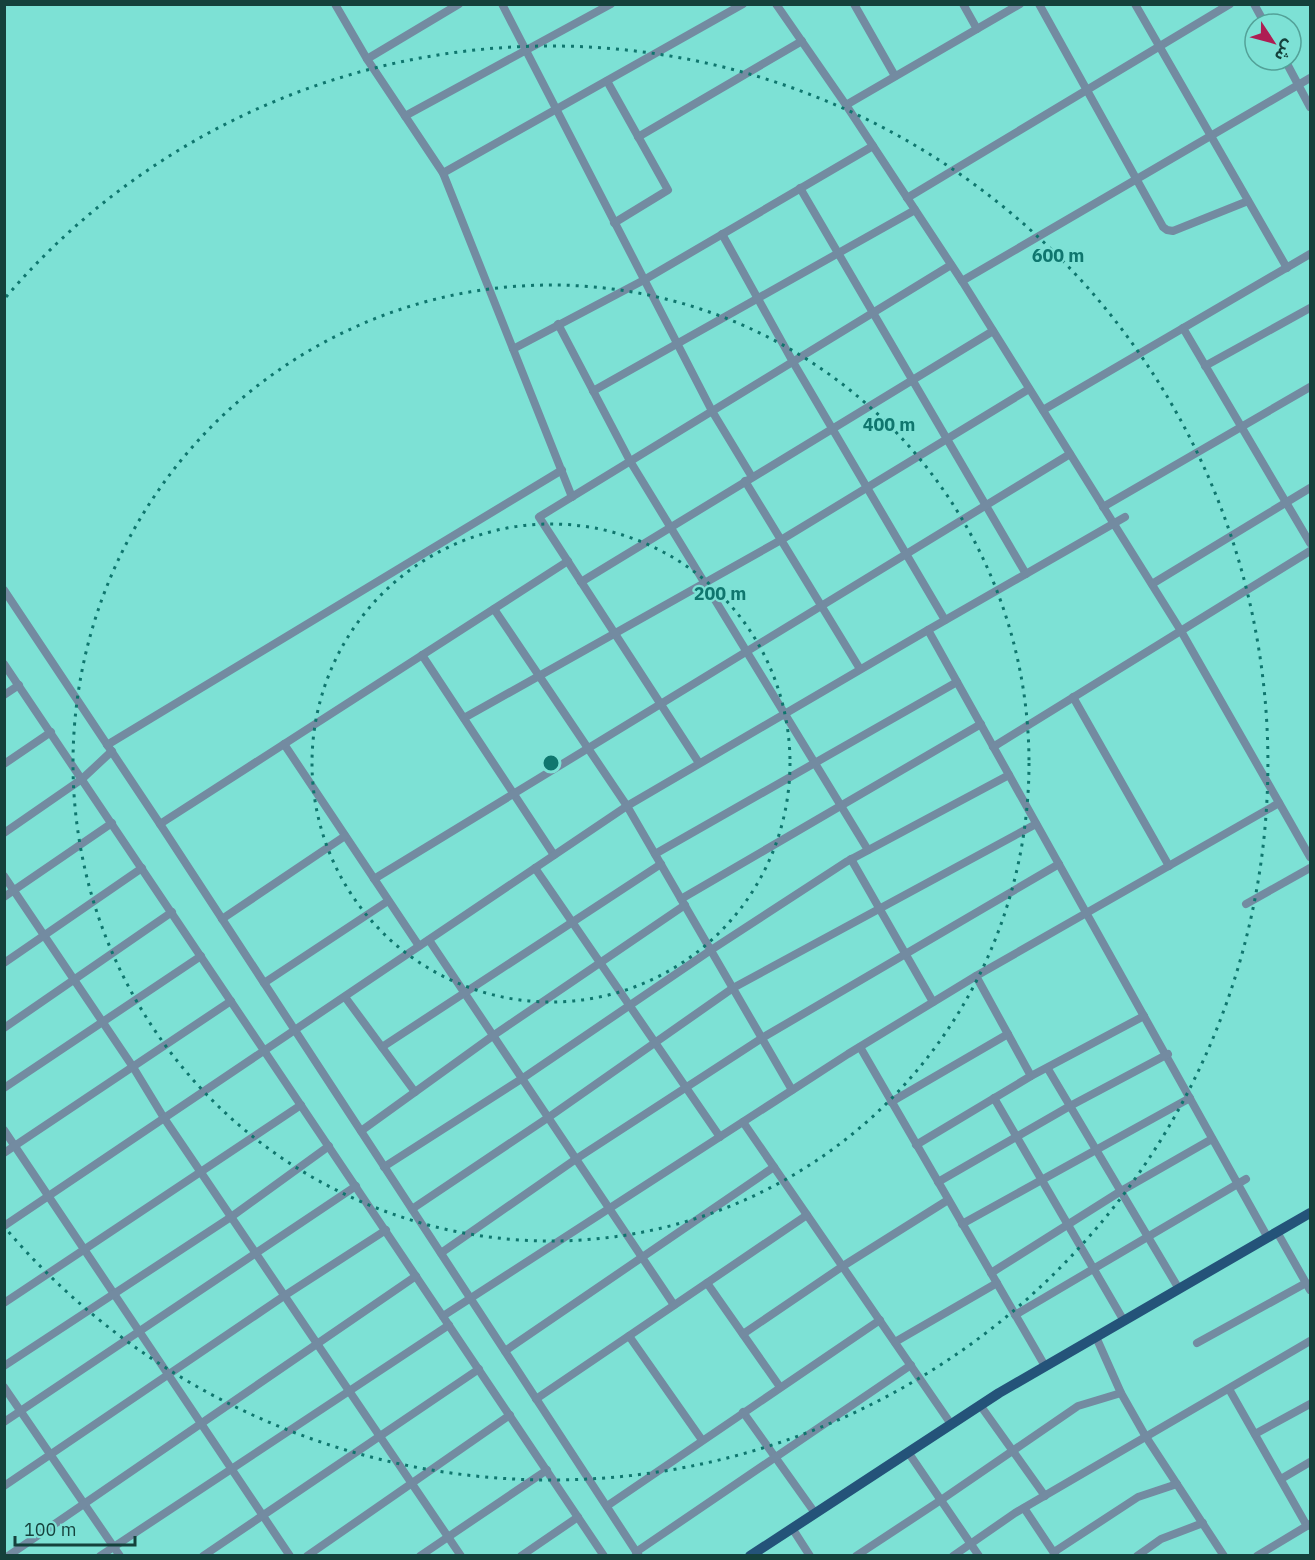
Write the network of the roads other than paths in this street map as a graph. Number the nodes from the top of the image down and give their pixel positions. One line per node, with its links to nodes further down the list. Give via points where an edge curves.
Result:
1 (335, 4): 17 (street)
2 (459, 4): 17 (street)
3 (501, 4): 16 (street)
4 (611, 4): 16 (street)
5 (743, 4): 21 (street)
6 (776, 4): 14 (street)
7 (854, 4): 19 (street)
8 (963, 4): 13 (street)
9 (1020, 4): 13 (street)
10 (1039, 4): 23 (street)
11 (1135, 4): 15 (street)
12 (1230, 4): 15 (street)
13 (977, 29): 19 (street)
14 (802, 41): 24 (street); 29 (street)
15 (1159, 47): 23 (street); 28 (street)
16 (526, 51): 26 (street); 27 (street)
17 (366, 59): 27 (street)
18 (1291, 72): 22 (street)
19 (895, 76): 24 (street)
20 (1311, 78): 22 (street)
21 (607, 81): 26 (street); 29 (street)
22 (1298, 85): 25 (street); 28 (street)
23 (1086, 91): 32 (street); 34 (street)
24 (846, 105): 30 (street)
25 (1311, 106)
26 (556, 110): 31 (street); 37 (street)
27 (405, 116): 31 (street)
28 (1210, 136): 32 (street); 35 (street)
29 (638, 137): 37 (street, via 668,190)
30 (873, 146): 33 (street); 34 (street)
31 (443, 173): 52 (street)
32 (1136, 180): 35 (street, via 1167,230); 44 (street)
33 (800, 188): 38 (street); 39 (street)
34 (907, 198): 36 (street)
35 (1248, 201): 42 (street)
36 (915, 210): 39 (street); 41 (street)
37 (614, 223): 43 (street)
38 (722, 234): 43 (street); 45 (street)
39 (838, 253): 45 (street); 47 (street)
40 (1309, 259): 42 (street)
41 (951, 265): 44 (street); 47 (street)
42 (1287, 268): 49 (street)
43 (644, 280): 48 (street); 51 (street)
44 (962, 281): 50 (street)
45 (758, 298): 51 (street); 53 (street)
46 (1311, 308): 54 (street)
47 (873, 313): 53 (street); 55 (street)
48 (558, 324): 52 (street); 58 (street)
49 (1183, 328): 54 (street); 59 (street)
50 (993, 331): 55 (street); 57 (street)
51 (677, 343): 58 (street); 60 (street)
52 (513, 349): 66 (street)
53 (793, 362): 60 (street); 62 (street)
54 (1205, 366): 61 (street)
55 (912, 380): 62 (street); 63 (street)
56 (1311, 387): 61 (street)
57 (1029, 389): 59 (street); 63 (street)
58 (593, 391): 65 (street)
59 (1042, 410): 64 (street)
60 (712, 411): 65 (street); 67 (street)
61 (1242, 427): 71 (street); 73 (street)
62 (832, 428): 67 (street); 68 (street)
63 (947, 439): 68 (street); 72 (street)
64 (1070, 454): 72 (street); 73 (street)
65 (630, 461): 70 (street); 76 (street)
66 (561, 470): 70 (street); 109 (street)
67 (748, 479): 76 (street); 77 (street)
68 (867, 488): 77 (street); 80 (street)
69 (1311, 488): 71 (street)
70 (572, 497): 81 (street, via 539,517)
71 (1286, 502): 78 (street); 85 (street)
72 (986, 506): 80 (street); 82 (street)
73 (1103, 507): 75 (street)
74 (1125, 517): 75 (street)
75 (1114, 524): 82 (street); 85 (street)
76 (670, 527): 83 (street); 84 (street)
77 (781, 540): 84 (street); 87 (street)
78 (1311, 543)
79 (1311, 552): 91 (street)
80 (907, 554): 87 (street); 89 (street)
81 (568, 561): 83 (street); 88 (street)
82 (1026, 574): 89 (street)
83 (581, 582): 92 (street)
84 (704, 583): 92 (street); 93 (street)
85 (1152, 584): 91 (street)
86 (4, 590): 109 (street)
87 (822, 606): 93 (street); 96 (street)
88 (494, 609): 94 (street); 97 (street)
89 (945, 620): 90 (street)
90 (928, 630): 96 (street); 98 (street)
91 (1181, 631): 101 (street); 117 (street)
92 (615, 633): 97 (street); 102 (street)
93 (747, 652): 102 (street); 103 (street)
94 (422, 655): 104 (street); 107 (street)
95 (4, 664): 99 (street)
96 (860, 669): 103 (street)
97 (539, 675): 104 (street); 110 (street)
98 (957, 682): 105 (street); 112 (street)
99 (19, 685): 100 (street); 106 (street)
100 (4, 695)
101 (1073, 697): 108 (street); 132 (street)
102 (661, 704): 110 (street); 111 (street)
103 (784, 714): 111 (street); 112 (street)
104 (464, 718): 116 (street)
105 (981, 724): 108 (street); 119 (street)
106 (51, 732): 113 (street); 115 (street)
107 (284, 744): 121 (street); 124 (street)
108 (993, 747): 114 (street)
109 (110, 748): 115 (street); 121 (street)
110 (588, 748): 116 (street); 118 (street)
111 (699, 763): 118 (street)
112 (814, 763): 119 (street); 126 (street)
113 (4, 764)
114 (1009, 775): 122 (street); 125 (street)
115 (82, 779): 120 (street); 123 (street)
116 (514, 794): 127 (street); 137 (street)
117 (1279, 803): 128 (street); 132 (street)
118 (627, 806): 126 (street); 127 (street)
119 (840, 806): 125 (street); 141 (street)
120 (112, 823): 133 (street); 138 (street)
121 (160, 824): 146 (street)
122 (1036, 824): 131 (street); 143 (street)
123 (4, 833)
124 (345, 836): 137 (street); 146 (street)
125 (868, 850): 129 (street)
126 (655, 854): 130 (street)
127 (554, 855): 134 (street)
128 (1311, 856)
129 (851, 859): 143 (street); 151 (street)
130 (661, 864): 141 (street); 147 (street)
131 (1059, 864): 145 (street); 152 (street)
132 (1169, 866): 145 (street)
133 (142, 868): 144 (street); 148 (street)
134 (535, 868): 147 (street); 149 (street)
135 (1311, 868): 142 (street)
136 (4, 876): 138 (street)
137 (374, 879): 140 (street)
138 (14, 891): 139 (street); 148 (street)
139 (4, 897)
140 (388, 901): 150 (street); 158 (street)
141 (683, 902): 151 (street); 155 (street)
142 (1246, 904)
143 (879, 909): 152 (street); 159 (street)
144 (172, 912): 153 (street); 157 (street)
145 (1086, 913): 156 (street); 165 (street)
146 (222, 919): 158 (street)
147 (573, 923): 155 (street); 160 (street)
148 (44, 936): 154 (street); 157 (street)
149 (429, 940): 150 (street); 160 (street)
150 (419, 946): 161 (street)
151 (711, 950): 159 (street); 164 (street)
152 (905, 954): 163 (street); 171 (street)
153 (201, 956): 162 (street); 166 (street)
154 (4, 963)
155 (600, 963): 164 (street); 170 (street)
156 (976, 976): 163 (street); 169 (street)
157 (74, 980): 166 (street); 167 (street)
158 (264, 982): 168 (street)
159 (733, 988): 171 (street); 172 (street)
160 (466, 994): 170 (street); 173 (street)
161 (345, 997): 168 (street); 173 (street)
162 (231, 1001): 175 (street); 177 (street)
163 (933, 1002): 174 (street)
164 (630, 1006): 172 (street); 180 (street)
165 (1144, 1016): 176 (street); 178 (street)
166 (103, 1022): 177 (street); 182 (street)
167 (4, 1028)
168 (295, 1031): 175 (street); 194 (street)
169 (1008, 1034): 179 (street); 187 (street)
170 (494, 1035): 180 (street); 184 (street)
171 (762, 1038): 181 (street); 183 (street)
172 (655, 1042): 181 (street); 190 (street)
173 (382, 1047): 184 (street)
174 (860, 1047): 183 (street); 187 (street)
175 (265, 1051): 188 (street); 191 (street)
176 (1167, 1055): 186 (street); 189 (street)
177 (133, 1067): 191 (street); 199 (street)
178 (1048, 1069): 179 (street); 189 (street)
179 (1031, 1076): 185 (street)
180 (523, 1078): 190 (street); 204 (street)
181 (686, 1087): 195 (street); 203 (street)
182 (4, 1088)
183 (792, 1090): 192 (street)
184 (415, 1092): 194 (street)
185 (994, 1098): 196 (street); 198 (street)
186 (1190, 1098): 197 (street); 201 (street)
187 (891, 1102): 198 (street)
188 (301, 1105): 200 (street); 206 (street)
189 (1070, 1106): 196 (street); 201 (street)
190 (549, 1117): 203 (street); 216 (street)
191 (164, 1118): 206 (street); 213 (street)
192 (743, 1122): 195 (street); 205 (street)
193 (4, 1130): 199 (street)
194 (361, 1131): 204 (street)
195 (720, 1137): 215 (street)
196 (1016, 1137): 208 (street); 209 (street)
197 (1212, 1139): 210 (street); 212 (street)
198 (916, 1145): 209 (street)
199 (15, 1146): 202 (street); 213 (street)
200 (329, 1146): 211 (street); 219 (street)
201 (1096, 1150): 208 (street); 212 (street)
202 (4, 1153)
203 (576, 1159): 215 (street); 228 (street)
204 (384, 1167): 216 (street)
205 (774, 1167): 218 (street); 229 (street)
206 (200, 1172): 219 (street); 226 (street)
207 (1246, 1179): 210 (street)
208 (1041, 1180): 220 (street); 221 (street)
209 (938, 1182): 214 (street)
210 (1238, 1184): 224 (street); 225 (street)
211 (356, 1186): 223 (street); 227 (street)
212 (1121, 1191): 221 (street); 225 (street)
213 (48, 1197): 222 (street); 226 (street)
214 (948, 1200): 220 (street); 230 (street)
215 (609, 1208): 229 (street); 240 (street)
216 (412, 1209): 228 (street)
217 (1311, 1213): 224 (main road)
218 (807, 1215): 230 (street); 234 (street)
219 (231, 1217): 227 (street); 238 (street)
220 (962, 1224): 232 (street)
221 (1067, 1225): 231 (street); 232 (street)
222 (4, 1226)
223 (386, 1230): 233 (street); 239 (street)
224 (1272, 1235): 236 (street); 237 (main road)
225 (1148, 1237): 231 (street); 237 (street)
226 (84, 1250): 238 (street); 241 (street)
227 (255, 1253): 239 (street); 248 (street)
228 (441, 1253): 240 (street)
229 (642, 1257): 242 (street); 256 (street)
230 (843, 1266): 245 (street); 249 (street)
231 (1094, 1268): 243 (street); 246 (street)
232 (991, 1273): 235 (street)
233 (416, 1276): 244 (street); 255 (street)
234 (706, 1283): 242 (street); 249 (street)
235 (997, 1283): 243 (street); 253 (street)
236 (1308, 1286): 254 (street)
237 (1179, 1289): 246 (main road)
238 (114, 1294): 248 (street); 258 (street)
239 (285, 1296): 255 (street); 261 (street)
240 (470, 1298): 244 (street); 256 (street)
241 (4, 1303)
242 (674, 1305): 250 (street)
243 (1015, 1315): 259 (street)
244 (443, 1316): 247 (street)
245 (879, 1320): 253 (street); 263 (street)
246 (1124, 1321): 251 (main road)
247 (449, 1325): 260 (street); 265 (street)
248 (139, 1331): 261 (street); 270 (street)
249 (743, 1334): 263 (street)
250 (629, 1336): 267 (street); 279 (street)
251 (1096, 1337): 259 (main road); 266 (street)
252 (1311, 1341): 264 (street)
253 (895, 1342): 257 (street)
254 (1197, 1343)
255 (317, 1344): 265 (street); 274 (street)
256 (505, 1351): 267 (street)
257 (911, 1365): 275 (street); 283 (street)
258 (4, 1366)
259 (1045, 1366): 269 (main road)
260 (479, 1369): 272 (street); 277 (street)
261 (168, 1375): 274 (street); 282 (street)
262 (4, 1387): 270 (street)
263 (780, 1387): 271 (street)
264 (1229, 1389): 276 (street); 278 (street)
265 (349, 1390): 277 (street); 285 (street)
266 (1121, 1393): 278 (street); 280 (street, via 1078,1406)
267 (536, 1399): 294 (street)
268 (1311, 1404): 276 (street)
269 (980, 1405): 275 (main road); 280 (street)
270 (21, 1411): 273 (street); 282 (street)
271 (743, 1412): 279 (street); 283 (street)
272 (510, 1415): 286 (street); 288 (street)
273 (4, 1422)
274 (201, 1424): 285 (street); 293 (street)
275 (951, 1424): 281 (main road)
276 (1256, 1434): 287 (street)
277 (380, 1436): 288 (street); 297 (street)
278 (1146, 1437): 289 (street); 291 (street)
279 (702, 1440): 294 (street)
280 (1013, 1451): 291 (street); 292 (street)
281 (908, 1452): 292 (street); 296 (main road)
282 (51, 1455): 290 (street); 293 (street)
283 (775, 1457): 296 (street); 305 (street)
284 (1311, 1462): 287 (street)
285 (231, 1469): 297 (street); 304 (street)
286 (547, 1470): 298 (street); 302 (street)
287 (1281, 1479): 300 (street)
288 (412, 1484): 302 (street); 312 (street)
289 (1177, 1484): 299 (street); 306 (street, via 1138,1497)
290 (4, 1486)
291 (1045, 1496): 295 (street)
292 (941, 1500): 303 (street); 319 (street)
293 (84, 1503): 304 (street); 307 (street)
294 (607, 1506): 305 (street)
295 (1024, 1508): 303 (street); 306 (street)
296 (815, 1514): 301 (main road)
297 (262, 1515): 310 (street); 311 (street)
298 (578, 1517): 315 (street); 316 (street)
299 (1203, 1523): 322 (street, via 1161,1539); 323 (street)
300 (1309, 1525): 324 (street)
301 (792, 1528): 317 (main road); 318 (street)
302 (448, 1536): 313 (street); 314 (street)
303 (971, 1544): 320 (street); 321 (street)
304 (114, 1546): 308 (street); 309 (street)
305 (637, 1554)
306 (1055, 1554)
307 (8, 1556)
308 (100, 1556)
309 (120, 1556)
310 (203, 1556)
311 (290, 1556)
312 (307, 1556)
313 (420, 1556)
314 (461, 1556)
315 (521, 1556)
316 (604, 1556)
317 (750, 1556)
318 (810, 1556)
319 (856, 1556)
320 (953, 1556)
321 (979, 1556)
322 (1137, 1556)
323 (1224, 1556)
324 (1257, 1556)

